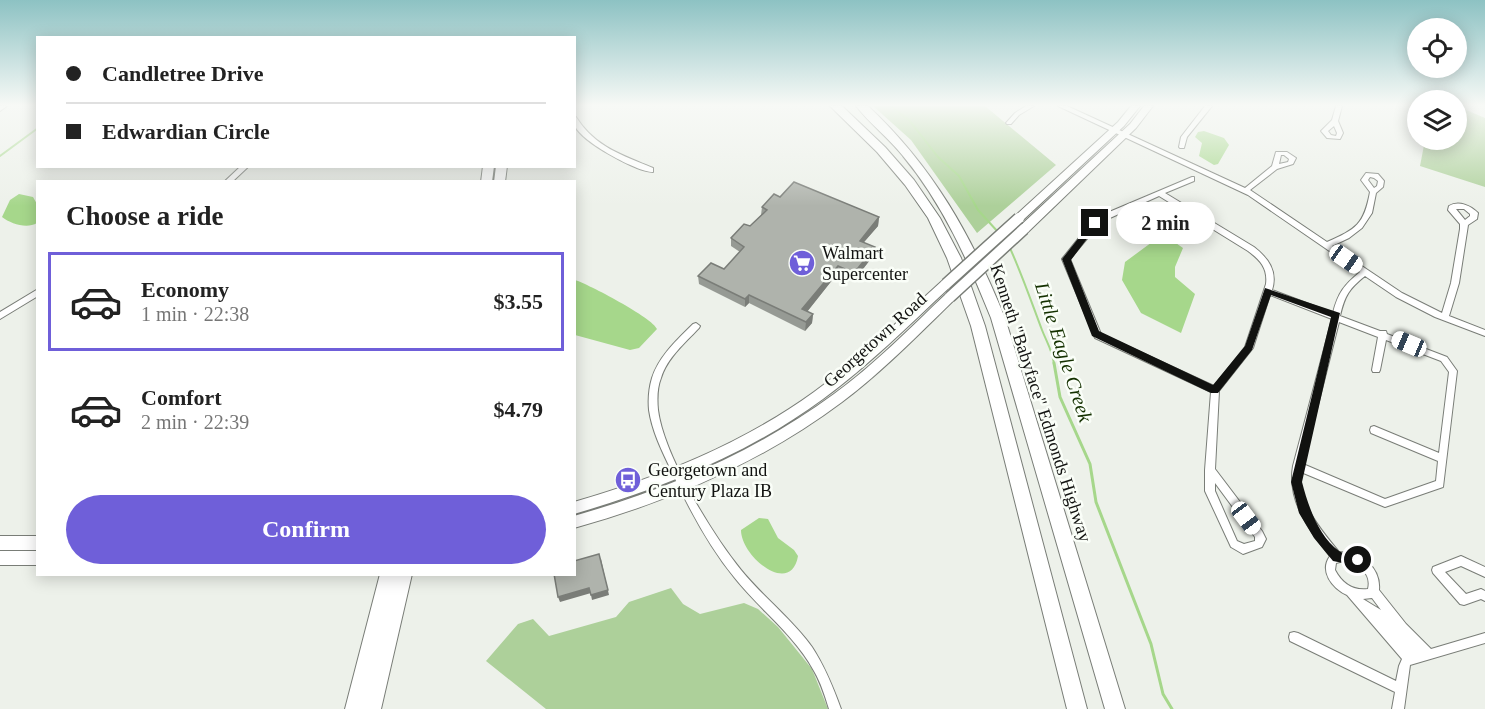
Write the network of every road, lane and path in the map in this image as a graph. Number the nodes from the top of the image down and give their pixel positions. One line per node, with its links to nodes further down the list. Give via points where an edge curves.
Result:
1 (592, 139): 10 (street)
2 (870, 139): 54 (highway, Kenneth "Babyface" Edmonds Highway, via 919,196 943,235 966,290)
3 (896, 139): 55 (highway, Kenneth "Babyface" Edmonds Highway, via 932,183 976,262 998,318)
4 (1112, 139): 33 (main road, Georgetown Road, bridge, via 948,290 857,383 819,412 747,456)
5 (1132, 139): 13 (street)
6 (1183, 139): 7 (street)
7 (1182, 147)
8 (1275, 167): 13 (street)
9 (244, 168): 12 (street)
10 (651, 170)
11 (1192, 179): 15 (street)
12 (229, 180)
13 (1245, 191): 17 (street)
14 (1373, 192): 17 (street, via 1364,225)
15 (1159, 193): 19 (street, via 1258,255 1270,273); 28 (street, via 1097,221 1069,254 1067,262 1098,336)
16 (1464, 224): 23 (street, via 1455,283)
17 (1327, 245): 18 (street)
18 (1365, 272): 22 (street, via 1346,288); 23 (street)
19 (1268, 291): 22 (street); 28 (street, via 1249,348)
20 (36, 293): 21 (street)
21 (0, 316)
22 (1336, 316): 25 (street); 31 (street)
23 (1444, 318): 26 (street)
24 (696, 326): 33 (street, via 666,360 654,390 658,429)
25 (1383, 333): 27 (street); 30 (street, via 1444,359 1453,371)
26 (1485, 333)
27 (1376, 370)
28 (1215, 390): 32 (street)
29 (1374, 430): 30 (street)
30 (1443, 459): 31 (street, via 1440,484 1386,503)
31 (1298, 466): 38 (street, via 1297,488 1303,509)
32 (1210, 470): 32 (street, via 1258,534 1258,544 1243,549 1234,544 1210,489)
33 (681, 480): 34 (main road, Georgetown Road); 35 (main road, Georgetown Road, via 643,502); 53 (street, via 731,565 808,650 825,679)
34 (576, 507)
35 (576, 521)
36 (0, 543): 37 (main road)
37 (36, 543)
38 (1337, 557): 44 (street, via 1350,557 1365,565 1374,578); 46 (street, via 1330,564 1332,576)
39 (0, 558): 40 (main road)
40 (36, 558)
41 (1485, 572): 45 (street, via 1461,561 1437,570 1464,600)
42 (387, 576): 51 (main road)
43 (404, 576): 52 (main road)
44 (1372, 591): 46 (street); 49 (street)
45 (1485, 596)
46 (1353, 597): 49 (street)
47 (1294, 638): 50 (street)
48 (1485, 638): 49 (street)
49 (1419, 657): 50 (street, via 1404,666)
50 (1401, 688): 56 (street)
51 (354, 709)
52 (372, 709)
53 (835, 709)
54 (1077, 709)
55 (1114, 709)
56 (1398, 709)

